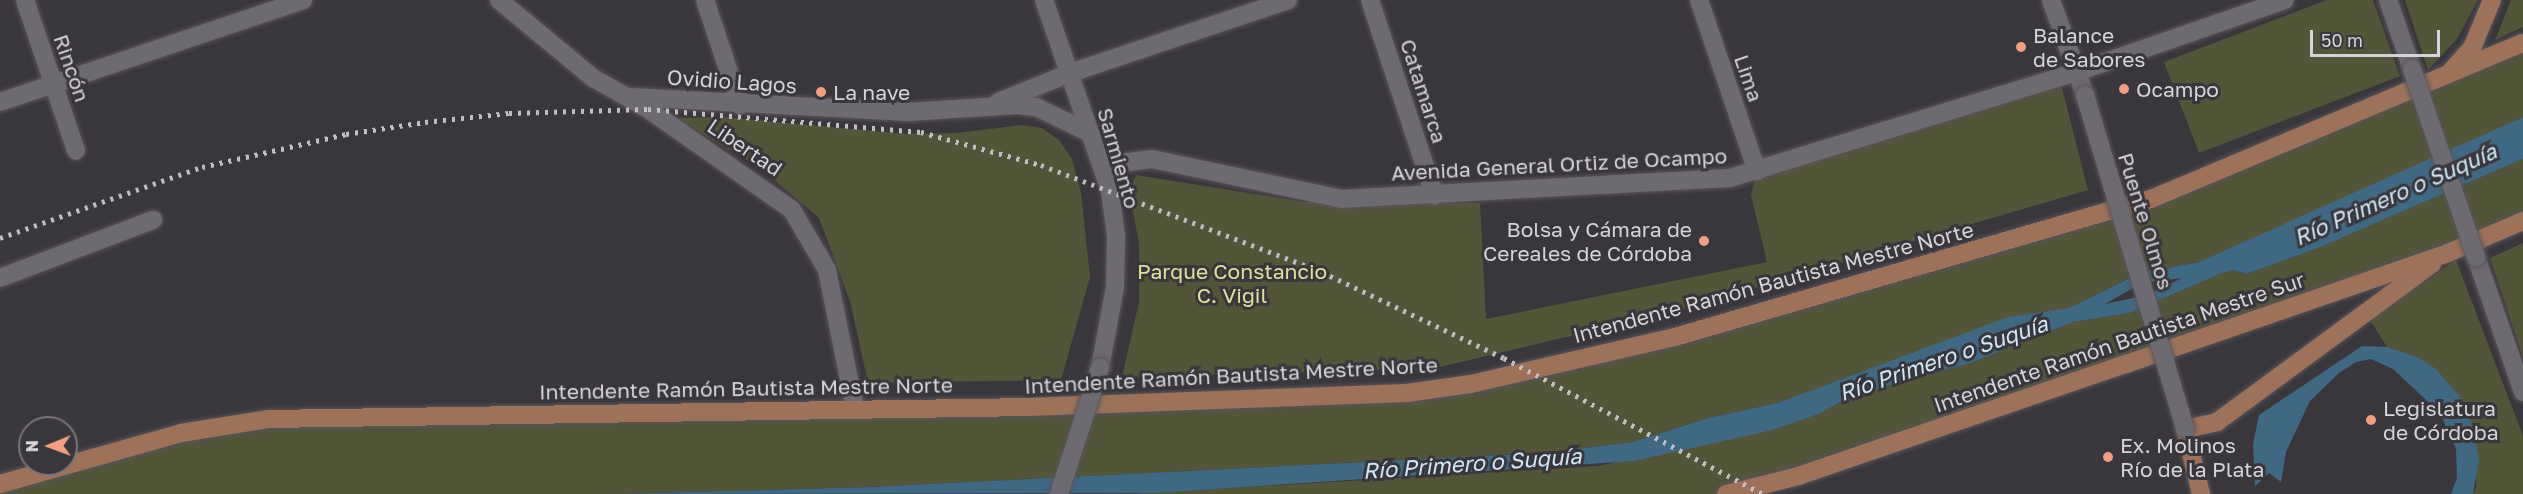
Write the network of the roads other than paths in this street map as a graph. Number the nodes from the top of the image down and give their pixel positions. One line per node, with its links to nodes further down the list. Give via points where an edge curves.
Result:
1 (25, 0): 19 (street, Rincón)
2 (303, 0): 19 (street)
3 (499, 0): 21 (street, Libertad)
4 (705, 0): 23 (street)
5 (1044, 0): 16 (street, Sarmiento)
6 (1288, 0): 16 (street, Ovidio Lagos)
7 (1370, 0): 29 (street, Catamarca)
8 (1699, 0): 27 (street, Lima)
9 (2051, 0): 15 (street, Puente Olmos)
10 (2284, 0): 14 (street, Avenida General Ortiz de Ocampo)
11 (2388, 0): 34 (street, bridge)
12 (2492, 0): 17 (main road, via 2472,48)
13 (2523, 43): 17 (main road, Intendente Ramón Bautista Mestre Norte)
14 (2098, 65): 15 (street, Avenida General Ortiz de Ocampo); 20 (street, via 2086,76)
15 (2077, 72): 18 (street, Avenida General Ortiz de Ocampo); 20 (street, Puente Olmos)
16 (1070, 73): 24 (street, Ovidio Lagos); 25 (street, Sarmiento)
17 (2446, 76): 35 (main road, Intendente Ramón Bautista Mestre Norte, via 2151,199 1676,337 1471,384 1407,393)
18 (2047, 80): 20 (street, via 2070,83); 27 (street, Avenida General Ortiz de Ocampo)
19 (54, 85): 22 (street); 26 (street, Rincón)
20 (2085, 95): 36 (street, Puente Olmos, bridge)
21 (620, 96): 23 (street, Ovidio Lagos); 35 (street, Libertad, via 648,109 792,210 827,270)
22 (0, 102)
23 (740, 105): 24 (street, Ovidio Lagos, via 908,112)
24 (985, 107): 25 (street, Ovidio Lagos, via 1036,107)
25 (1090, 133): 28 (street, Sarmiento)
26 (76, 151)
27 (1757, 171): 29 (street, Avenida General Ortiz de Ocampo, via 1707,181)
28 (1105, 174): 29 (street, Avenida General Ortiz de Ocampo, via 1120,163 1152,159 1341,199); 38 (street, Sarmiento, bridge, via 1116,236 1116,287 1100,368)
29 (1435, 196)
30 (153, 220): 33 (street)
31 (2523, 221): 32 (main road, Intendente Ramón Bautista Mestre Sur)
32 (2448, 253): 36 (main road, via 2217,422); 39 (main road, Intendente Ramón Bautista Mestre Sur, via 1798,476)
33 (0, 278)
34 (2523, 392)
35 (855, 409): 37 (main road, Intendente Ramón Bautista Mestre Norte, via 268,419 181,434)
36 (2185, 429): 40 (main road)
37 (0, 484)
38 (1059, 494)
39 (1726, 494)
40 (2201, 494)

